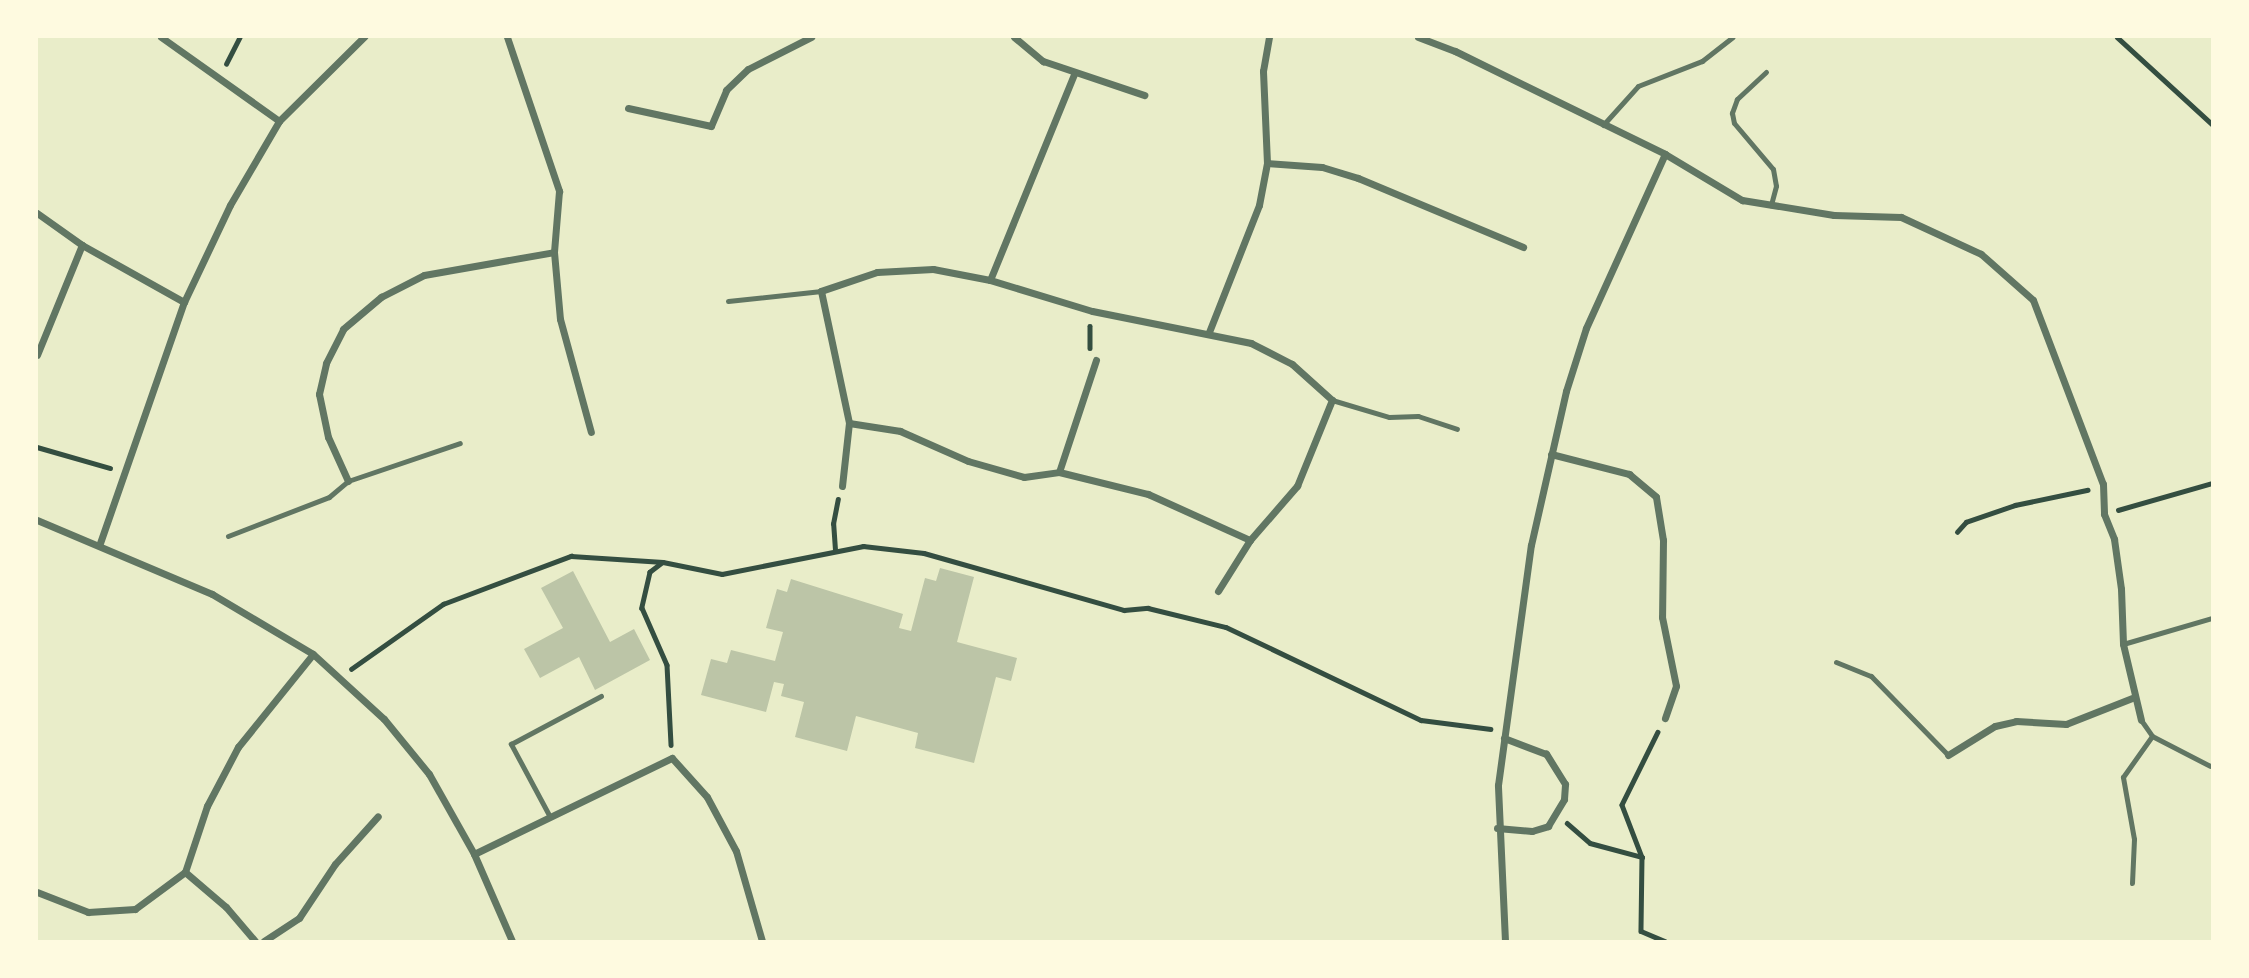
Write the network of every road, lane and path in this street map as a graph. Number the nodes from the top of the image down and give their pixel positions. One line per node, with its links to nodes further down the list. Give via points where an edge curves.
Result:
1 (161, 37): 13 (street)
2 (240, 37): 13 (path)
3 (364, 37): 16 (street)
4 (507, 37): 25 (street, via 559,191)
5 (811, 37): 15 (street, via 748,69 726,90 711,126)
6 (1014, 37): 12 (street, via 1043,61)
7 (1269, 37): 20 (street, via 1263,71)
8 (1418, 37): 18 (street)
9 (1733, 37): 18 (lane, via 1702,61 1638,86)
10 (2117, 37): 17 (path)
11 (1766, 72): 21 (lane, via 1737,99 1732,113 1734,123 1773,169 1776,186)
12 (1074, 74): 14 (street); 26 (street)
13 (220, 76): 16 (street)
14 (1144, 95)
15 (628, 108)
16 (279, 121): 29 (street, via 230,205)
17 (2212, 124)
18 (1603, 125): 19 (street)
19 (1665, 154): 21 (street, via 1742,200); 40 (street, via 1586,328)
20 (1267, 163): 24 (street, via 1322,167 1358,178); 31 (street, via 1259,205)
21 (1771, 205): 45 (street, via 1834,215 1901,217 1982,254 2033,300)
22 (37, 213): 23 (street)
23 (82, 245): 29 (street); 32 (street)
24 (1523, 247)
25 (554, 252): 37 (street, via 561,319); 43 (street, via 424,275 382,297 343,329 326,363 319,394 328,437)
26 (990, 280): 27 (street, via 907,269 877,272); 30 (street)
27 (821, 291): 28 (lane); 35 (street)
28 (728, 301)
29 (184, 302): 41 (street)
30 (1092, 311): 31 (street); 33 (path, via 1087,342)
31 (1209, 332): 34 (street, via 1251,343 1292,364)
32 (37, 355)
33 (1096, 360): 42 (street)
34 (1332, 400): 36 (lane, via 1389,417 1418,416); 51 (street, via 1297,486)
35 (849, 423): 42 (street, via 900,431 968,461 1024,477); 46 (street)
36 (1457, 429)
37 (591, 432)
38 (460, 443): 43 (lane)
39 (37, 447): 41 (path)
40 (1551, 454): 63 (street, via 1629,474 1656,497 1663,540 1662,617 1676,686); 65 (street, via 1531,545)
41 (125, 471): 52 (street)
42 (1059, 472): 51 (street, via 1148,494)
43 (348, 481): 50 (lane, via 329,498)
44 (2212, 483): 47 (path)
45 (2103, 484): 47 (street); 49 (path, via 1965,522)
46 (842, 486): 53 (path, via 833,524)
47 (2104, 514): 57 (street, via 2114,538)
48 (37, 520): 52 (street)
49 (1957, 532)
50 (228, 536)
51 (1251, 540): 55 (street)
52 (100, 543): 58 (street, via 212,594)
53 (835, 550): 54 (path, via 722,574); 65 (path, via 863,546 924,553 1124,610 1147,608 1226,627 1421,720)
54 (663, 562): 60 (path, via 571,556 500,580 443,604); 68 (path, via 650,572 642,608 667,665)
55 (1218, 591)
56 (2212, 618): 57 (lane)
57 (2123, 644): 62 (street)
58 (313, 654): 60 (street); 76 (street, via 238,747 207,806)
59 (1836, 662): 67 (lane, via 1871,676)
60 (339, 678): 74 (street, via 384,719 429,774)
61 (601, 696): 72 (lane, via 511,744)
62 (2132, 698): 64 (street); 67 (street, via 2066,724 2016,721 1995,726)
63 (1665, 718): 75 (path, via 1622,805)
64 (2141, 720): 66 (lane)
65 (1504, 734): 70 (street, via 1546,754 1557,769 1566,784); 73 (street)
66 (2152, 736): 69 (lane); 77 (lane, via 2123,777 2134,839)
67 (1948, 755)
68 (672, 758): 72 (street); 82 (street, via 707,797 736,851)
69 (2210, 766)
70 (1556, 813): 73 (street, via 1548,826 1532,831); 75 (path, via 1590,843)
71 (378, 816): 80 (street, via 335,864 299,918)
72 (549, 816): 74 (street)
73 (1497, 828): 83 (street)
74 (474, 854): 81 (street)
75 (1642, 857): 84 (path, via 1641,931)
76 (185, 872): 78 (street, via 135,909 88,912); 79 (street, via 226,907)
77 (2132, 883)
78 (37, 892)
79 (255, 941)
80 (264, 941)
81 (512, 941)
82 (762, 941)
83 (1505, 941)
84 (1665, 941)

